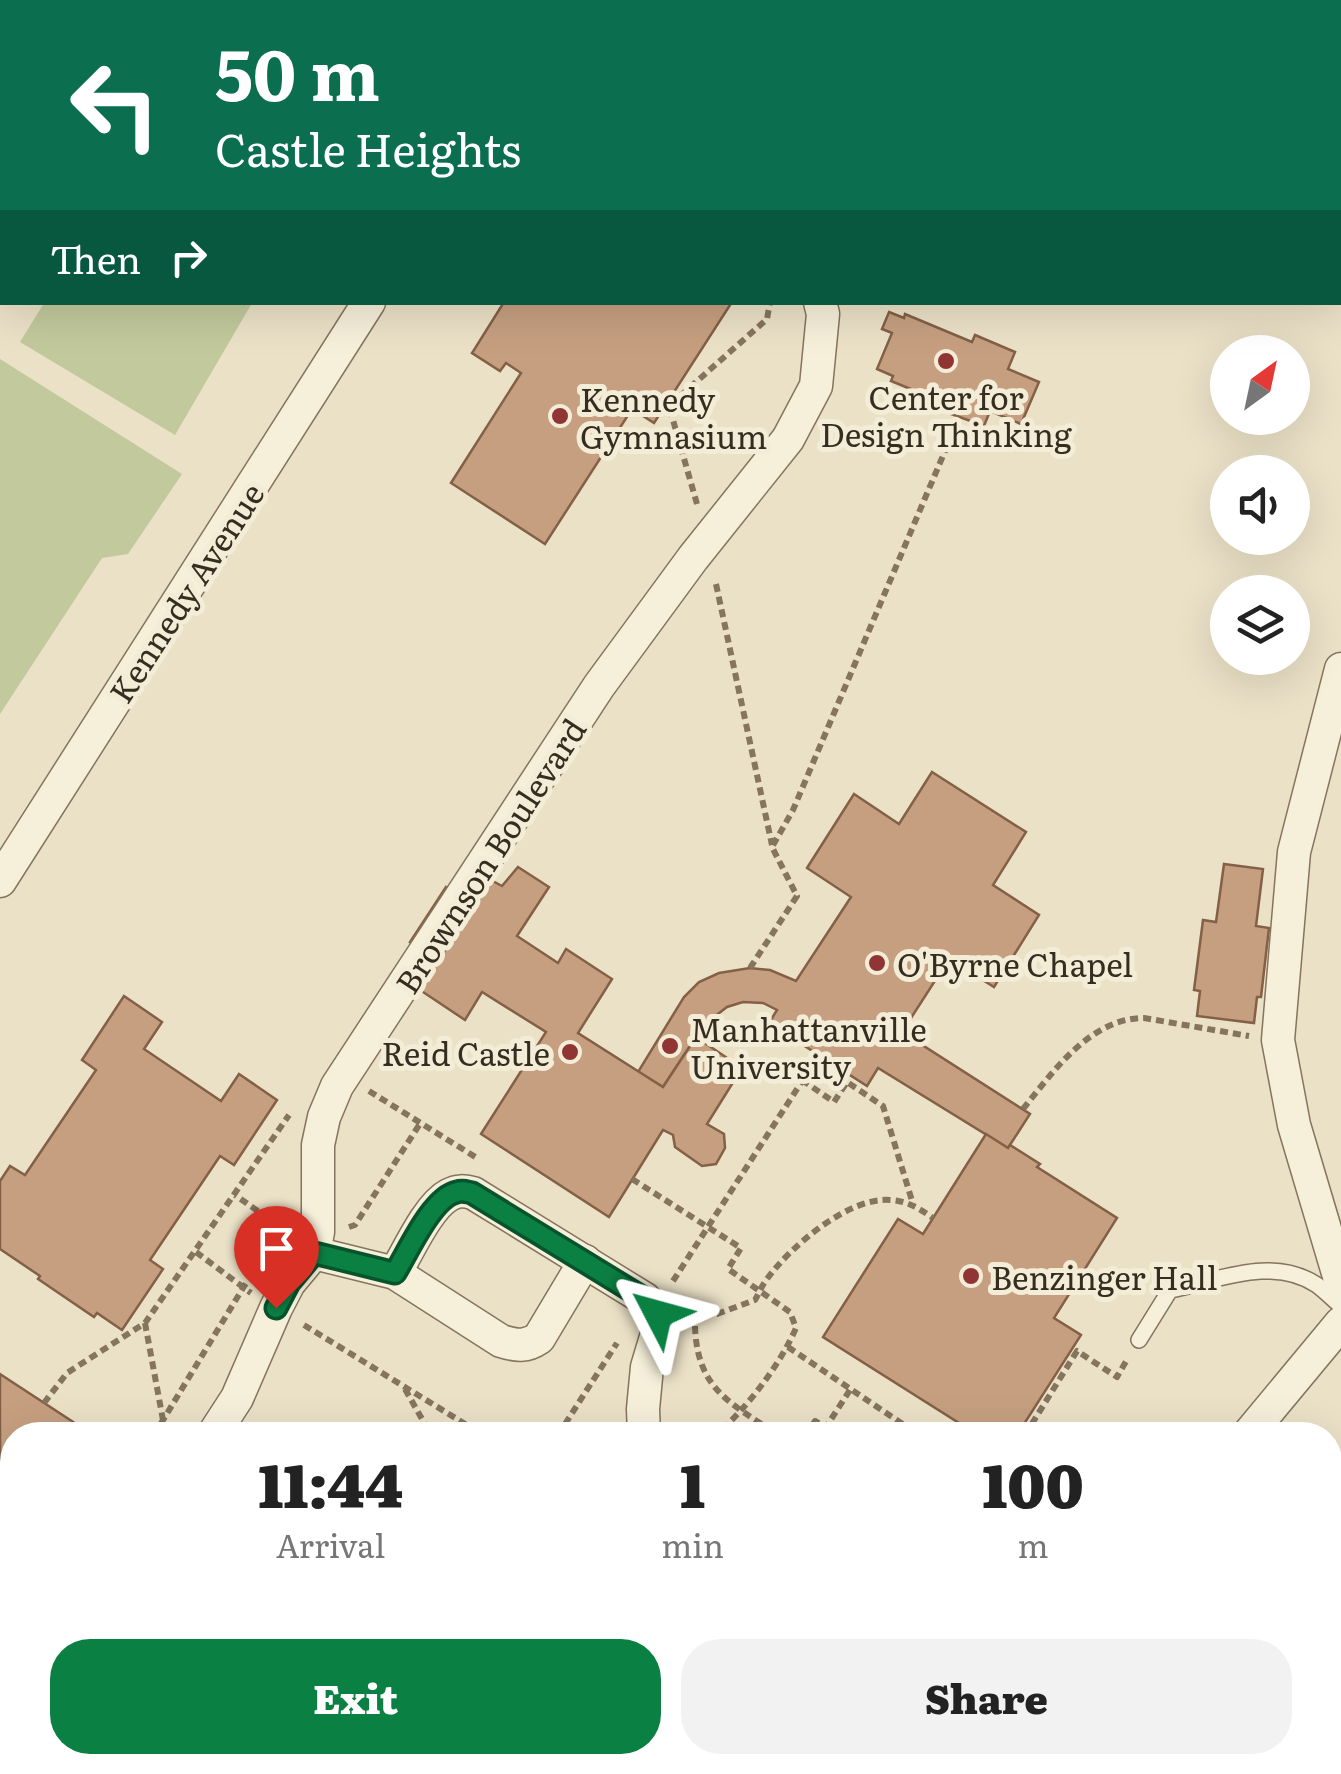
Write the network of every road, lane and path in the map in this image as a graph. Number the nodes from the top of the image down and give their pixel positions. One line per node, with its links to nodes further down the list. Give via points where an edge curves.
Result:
1 (368, 305): 5 (street, Kennedy Avenue)
2 (821, 305): 18 (street, Brownson Boulevard, via 816,386 788,439 599,686 337,1086 318,1144)
3 (956, 425): 6 (path, via 772,846 797,896)
4 (1341, 669): 7 (street, via 1294,852)
5 (0, 881)
6 (750, 968)
7 (1278, 1040): 10 (path, via 1129,1018 1064,1060); 22 (street, via 1294,1126)
8 (818, 1055): 9 (path)
9 (802, 1080): 14 (path, via 834,1102 847,1082 883,1106); 16 (path)
10 (1023, 1110)
11 (421, 1122): 18 (path, via 355,1225)
12 (632, 1179): 16 (path)
13 (235, 1195): 17 (path)
14 (913, 1204): 15 (path); 24 (path, via 877,1200 848,1210 811,1235)
15 (933, 1218)
16 (707, 1227): 24 (path, via 741,1248 728,1269); 25 (path, via 673,1281 661,1276)
17 (282, 1228): 18 (path); 23 (path)
18 (316, 1243): 21 (street); 27 (street)
19 (196, 1252): 23 (path)
20 (585, 1261): 21 (street, via 460,1190 436,1206); 21 (street, via 540,1338 528,1346 501,1341); 25 (street)
21 (395, 1273)
22 (1341, 1283)
23 (243, 1288): 27 (path); 35 (path)
24 (761, 1290): 31 (path, via 790,1312 796,1328); 34 (path, via 755,1300 717,1314 694,1314 697,1356 713,1387)
25 (645, 1299): 39 (path); 40 (street, via 659,1326 647,1366)
26 (1341, 1306): 30 (lane, via 1300,1276 1258,1270 1170,1290)
27 (276, 1308): 32 (path); 36 (street)
28 (145, 1323): 35 (path)
29 (1341, 1323): 46 (street)
30 (1140, 1340): 45 (path, via 1117,1378 1076,1352)
31 (788, 1347): 33 (path); 34 (path)
32 (404, 1387): 37 (path); 38 (path)
33 (850, 1390): 43 (path); 44 (path)
34 (742, 1410): 41 (path); 42 (path)
35 (163, 1422)
36 (222, 1422)
37 (426, 1422)
38 (462, 1422)
39 (566, 1422)
40 (643, 1422)
41 (730, 1422)
42 (759, 1422)
43 (830, 1422)
44 (899, 1422)
45 (1033, 1422)
46 (1259, 1422)

